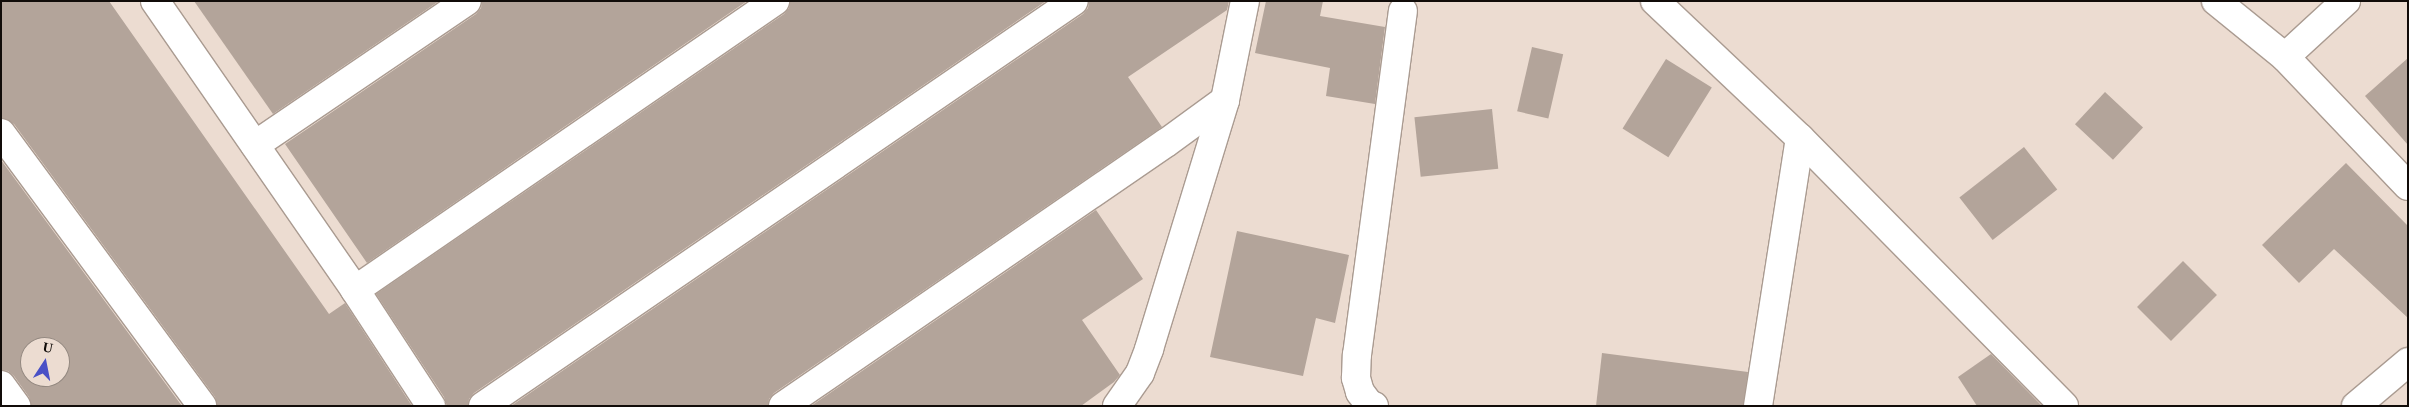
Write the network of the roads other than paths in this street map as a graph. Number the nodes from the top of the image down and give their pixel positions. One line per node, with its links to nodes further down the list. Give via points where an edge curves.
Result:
1 (466, 1): 14 (street)
2 (775, 1): 16 (street)
3 (1074, 1): 22 (street)
4 (1245, 1): 11 (street)
5 (1655, 1): 13 (street)
6 (2216, 1): 10 (street)
7 (2346, 1): 10 (street)
8 (160, 3): 14 (street)
9 (1403, 11): 25 (street, via 1357,355 1356,378 1360,392)
10 (2285, 57): 15 (street)
11 (1225, 100): 23 (street, via 1166,144); 24 (street, via 1150,349 1140,373)
12 (1, 133): 20 (street)
13 (1800, 138): 26 (street); 27 (street)
14 (255, 146): 16 (street)
15 (2408, 186)
16 (355, 290): 21 (street)
17 (2408, 362): 28 (street)
18 (1, 386): 19 (street)
19 (16, 406)
20 (202, 406)
21 (430, 406)
22 (483, 406)
23 (784, 406)
24 (1117, 406)
25 (1374, 406)
26 (1758, 406)
27 (2064, 406)
28 (2356, 406)

